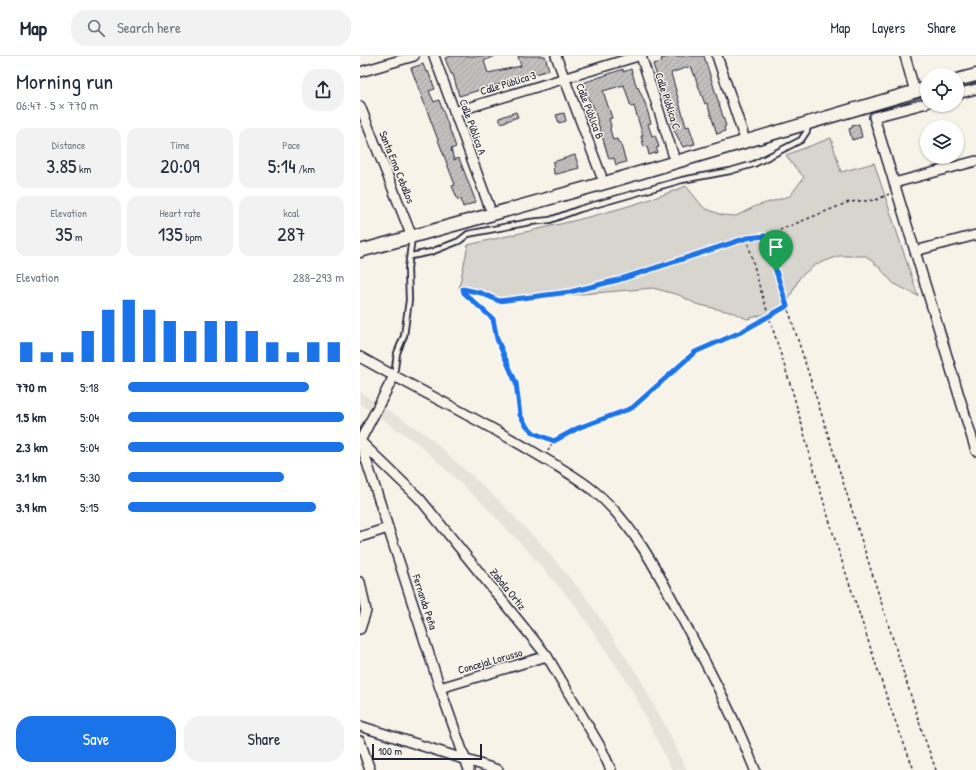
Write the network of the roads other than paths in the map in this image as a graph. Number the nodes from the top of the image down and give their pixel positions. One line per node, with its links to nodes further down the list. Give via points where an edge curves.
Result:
1 (414, 56): 7 (street)
2 (434, 56): 17 (street, Calle Pública A)
3 (556, 56): 9 (street, Calle Pública B)
4 (640, 56): 9 (street, Calle Pública 3); 20 (street, Calle Pública C)
5 (716, 56): 19 (street)
6 (906, 56): 11 (street)
7 (360, 72)
8 (976, 75): 10 (street)
9 (565, 78): 17 (street, Calle Pública 3); 22 (street, Calle Pública B)
10 (964, 78)
11 (920, 88)
12 (976, 89): 14 (street)
13 (920, 90): 18 (street)
14 (964, 92)
15 (920, 104): 23 (street, via 874,117)
16 (360, 106): 26 (street, Santa Ema Ceballos)
17 (454, 112): 24 (street, Calle Pública A)
18 (808, 123): 26 (street); 29 (lane, via 807,132 801,140 754,164 730,172 682,180 550,220 468,234 431,252)
19 (743, 134)
20 (673, 154)
21 (976, 161): 23 (street)
22 (601, 175)
23 (895, 186): 28 (street)
24 (489, 206)
25 (976, 235): 28 (street)
26 (412, 237): 27 (street); 29 (lane)
27 (360, 251)
28 (915, 251): 33 (street)
29 (411, 256): 31 (lane, via 408,269 410,300)
30 (360, 357): 31 (street)
31 (394, 376): 32 (street); 47 (street, via 544,458 594,491 621,520 646,553 729,708)
32 (360, 441): 34 (street, Fernando Peña); 38 (street, Zabala Ortiz, via 420,499)
33 (976, 451)
34 (388, 528): 35 (street); 39 (street, Fernando Peña)
35 (360, 537)
36 (360, 582): 37 (street, via 366,611)
37 (360, 629)
38 (547, 656): 39 (street, Concejal Lorusso); 46 (street, Zabala Ortiz, via 601,748)
39 (440, 688): 42 (street, Fernando Peña)
40 (360, 726): 42 (street)
41 (360, 741): 43 (street)
42 (466, 759): 44 (street, Fernando Peña); 45 (street)
43 (370, 770)
44 (469, 770)
45 (498, 770)
46 (611, 770)
47 (755, 770)

